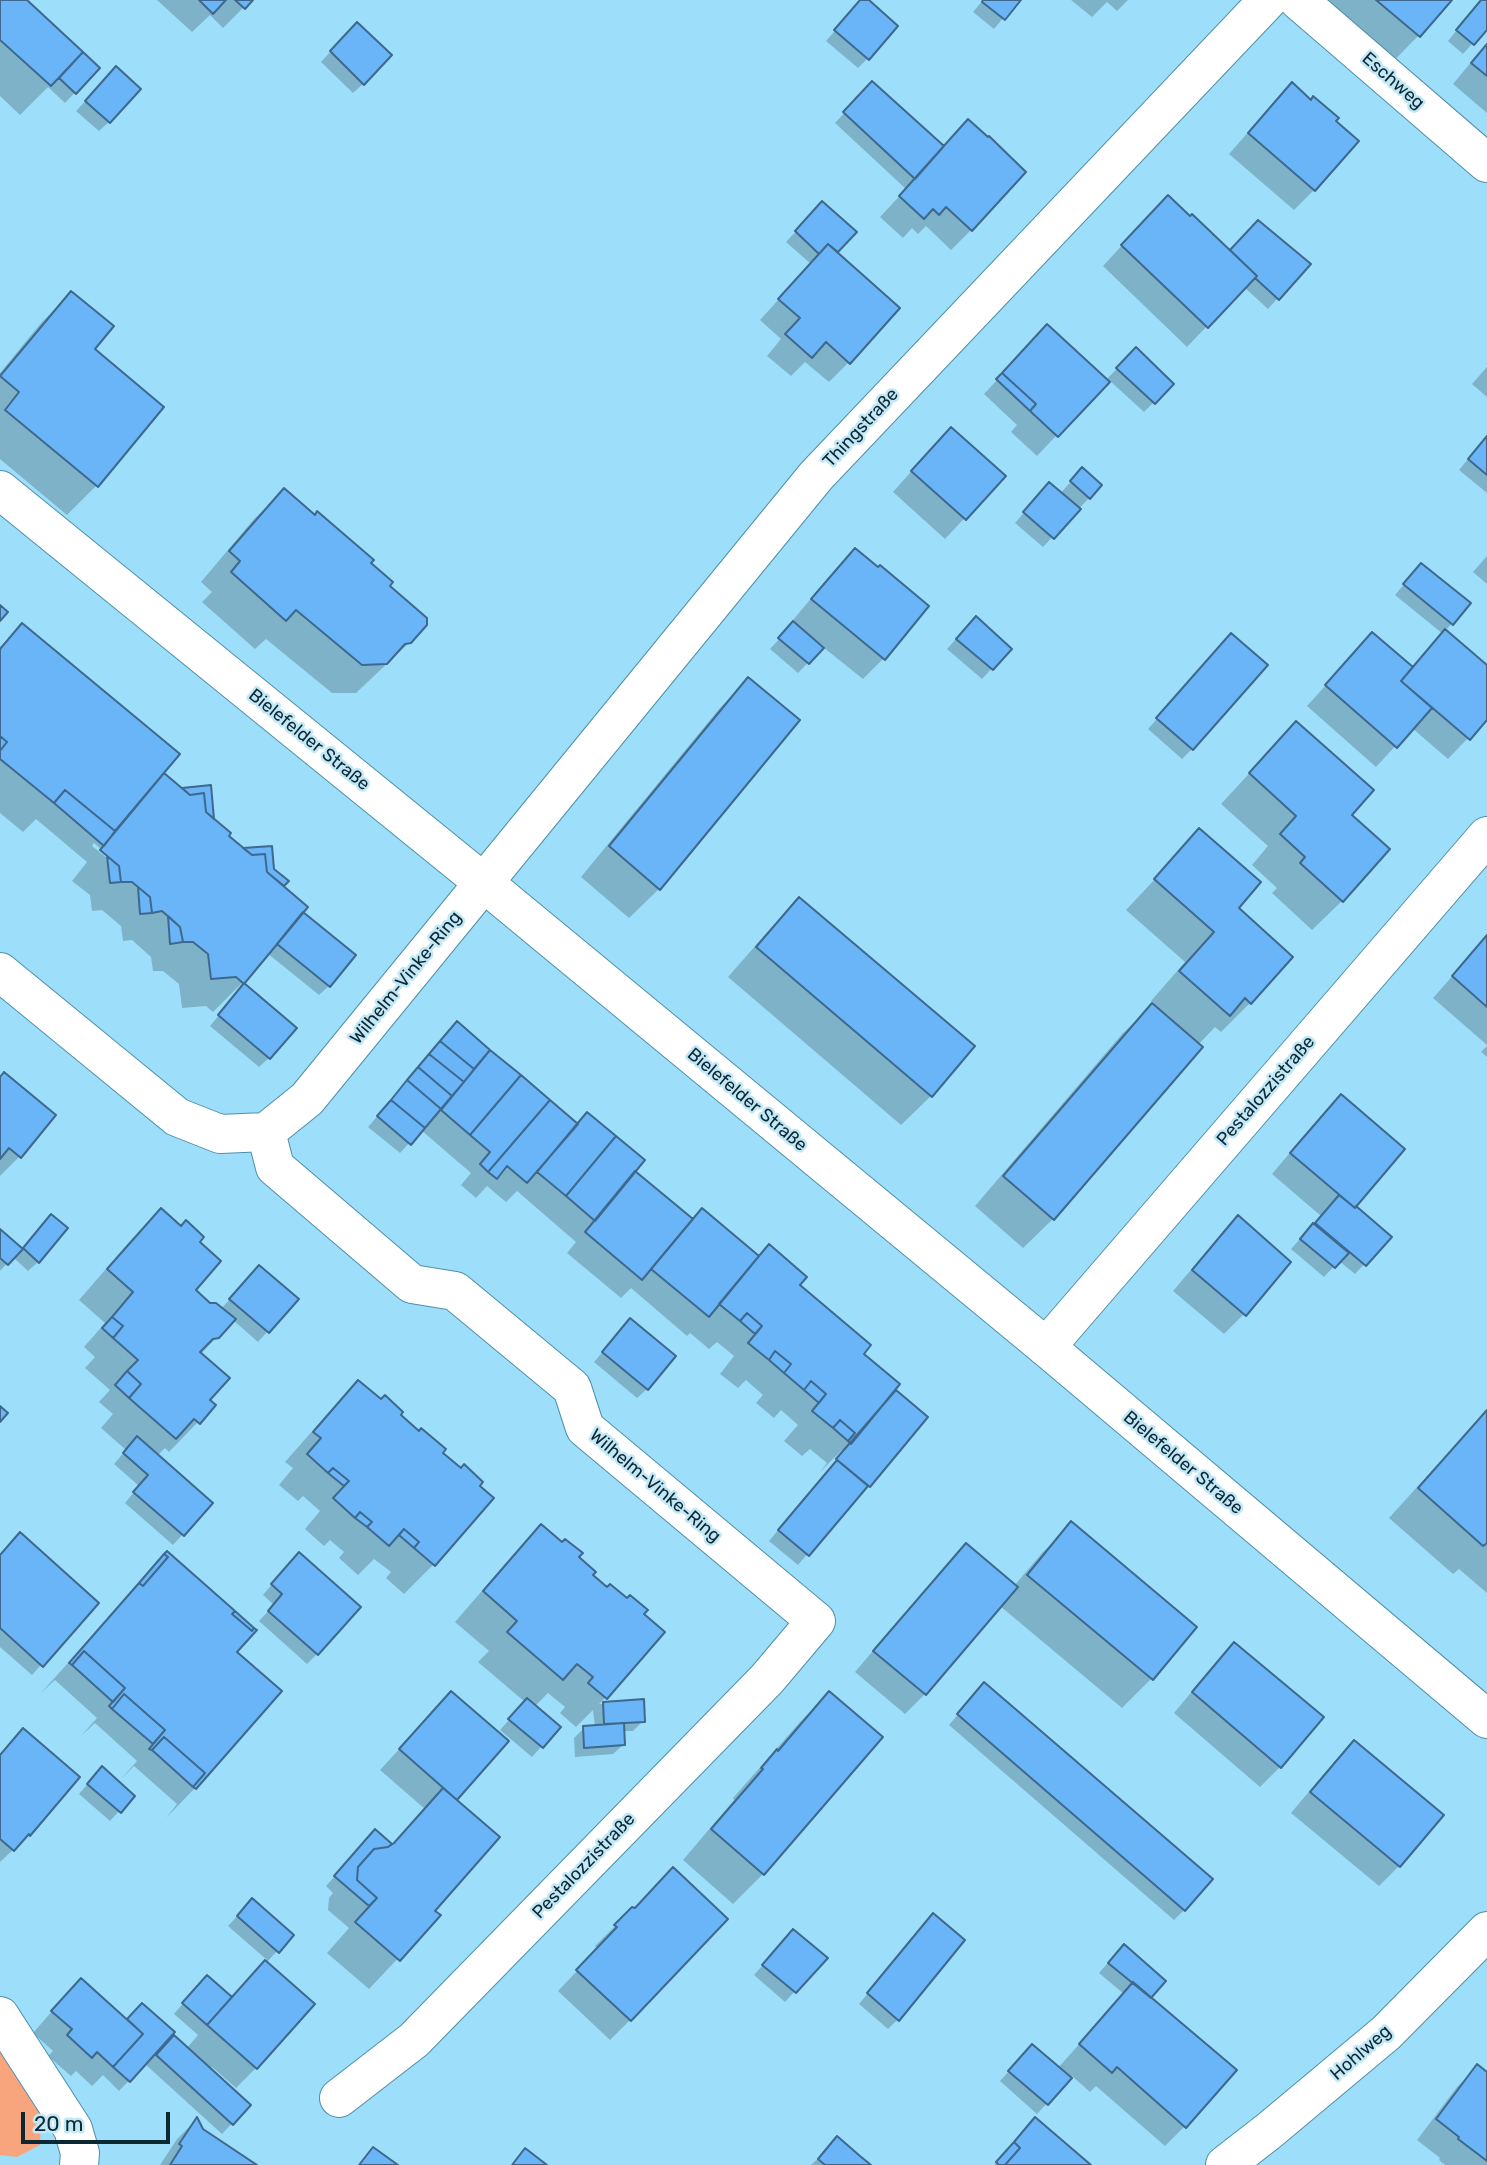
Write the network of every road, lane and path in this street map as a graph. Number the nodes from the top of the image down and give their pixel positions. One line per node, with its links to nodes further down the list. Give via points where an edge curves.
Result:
1 (1268, 0): 6 (street, Thingstraße, via 816,476)
2 (1298, 0): 3 (street, Eschweg)
3 (1487, 163)
4 (0, 490): 6 (street, Bielefelder Straße)
5 (1487, 836): 9 (street, Pestalozzistraße)
6 (484, 883): 8 (street, Wilhelm-Vinke-Ring, via 307,1098); 9 (street, Bielefelder Straße)
7 (0, 972): 8 (street, via 177,1117 220,1134)
8 (266, 1132): 10 (street, Wilhelm-Vinke-Ring, via 275,1167 412,1284 455,1291 572,1388 585,1428)
9 (1046, 1348): 11 (street, Bielefelder Straße)
10 (816, 1621): 14 (street, Pestalozzistraße, via 767,1679 414,2040)
11 (1487, 1719)
12 (1487, 1931): 16 (street, Hohlweg, via 1386,2033)
13 (0, 2016): 15 (street, via 73,2129)
14 (339, 2098)
15 (79, 2165)
16 (1225, 2165)

